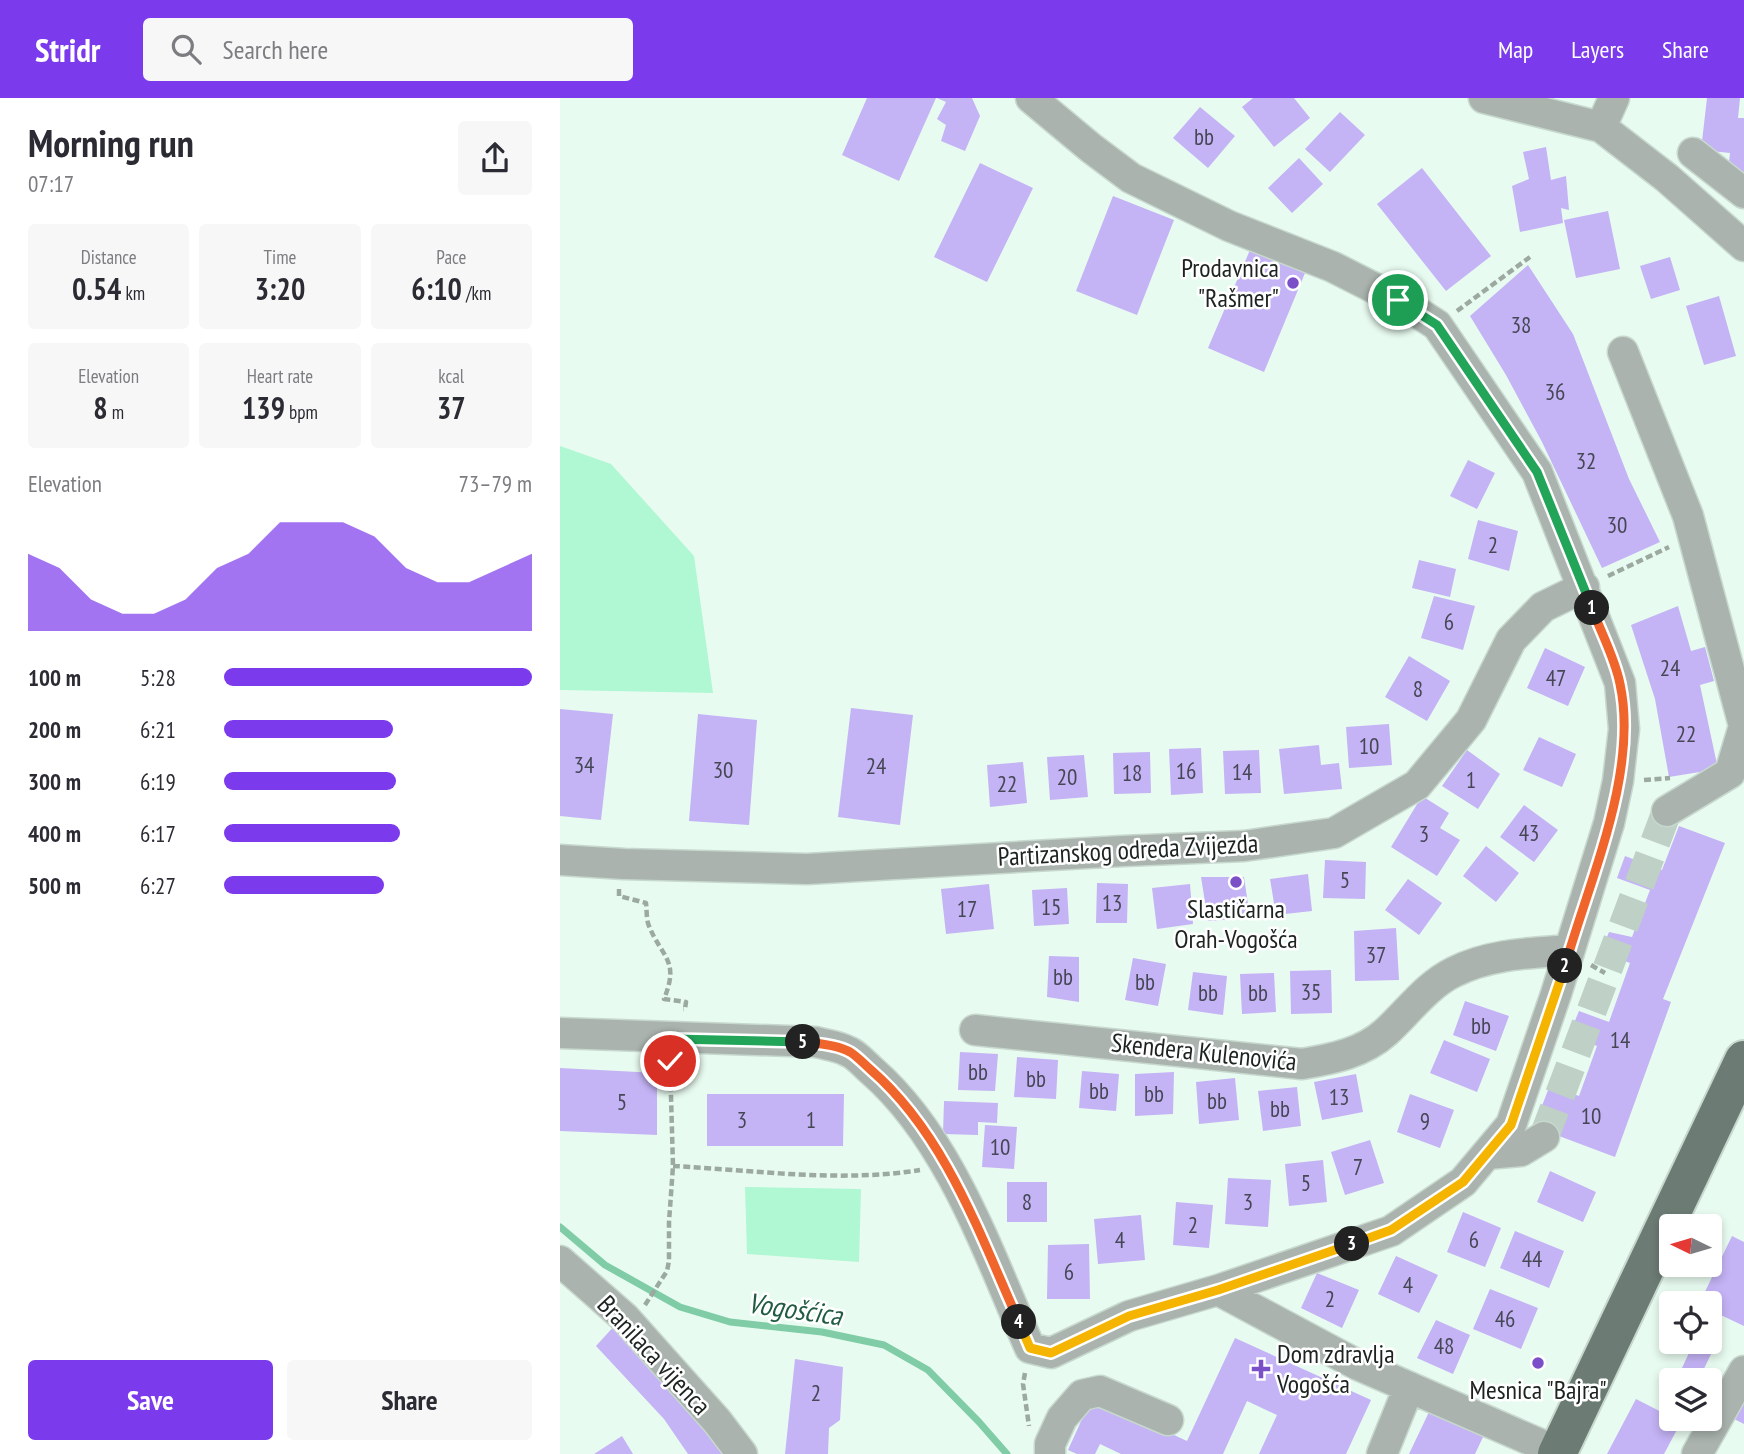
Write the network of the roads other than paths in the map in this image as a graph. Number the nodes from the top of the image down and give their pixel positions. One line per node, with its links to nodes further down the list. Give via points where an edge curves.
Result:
1 (1484, 98): 4 (street)
2 (1614, 98): 4 (street)
3 (1042, 103): 9 (street, via 1131,177 1229,226 1333,267 1437,325 1537,472)
4 (1601, 127): 7 (street)
5 (1693, 153): 6 (street)
6 (1744, 194)
7 (1744, 246)
8 (1623, 352): 10 (street, via 1688,516 1744,726 1730,773)
9 (1584, 587): 11 (street, Partizanskog odreda Zvijezda, via 1543,607 1511,640 1471,720 1417,785 1334,833 1244,846 807,869); 12 (street, via 1620,683 1624,729 1609,823)
10 (1667, 811)
11 (560, 860)
12 (1569, 950): 13 (street, Skendera Kulenovića, via 1482,960 1452,972 1383,1035 1343,1057 1302,1064); 17 (street, via 1511,1125)
13 (975, 1030)
14 (560, 1033): 19 (street, via 816,1042 849,1051 888,1084 945,1166 1030,1348 1051,1353 1129,1316)
15 (1744, 1060): 24 (main road)
16 (1544, 1137): 17 (street, via 1521,1151)
17 (1488, 1154): 19 (street, via 1463,1182 1391,1230)
18 (560, 1261): 25 (street, Branilaca vijenca, via 625,1318)
19 (1218, 1290): 21 (street)
20 (1744, 1371): 27 (street)
21 (1409, 1387): 24 (street); 26 (street)
22 (1168, 1420): 23 (street, via 1100,1391 1082,1395 1062,1418 1050,1444)
23 (1040, 1443)
24 (1558, 1453)
25 (742, 1454)
26 (1382, 1454)
27 (1697, 1454)

